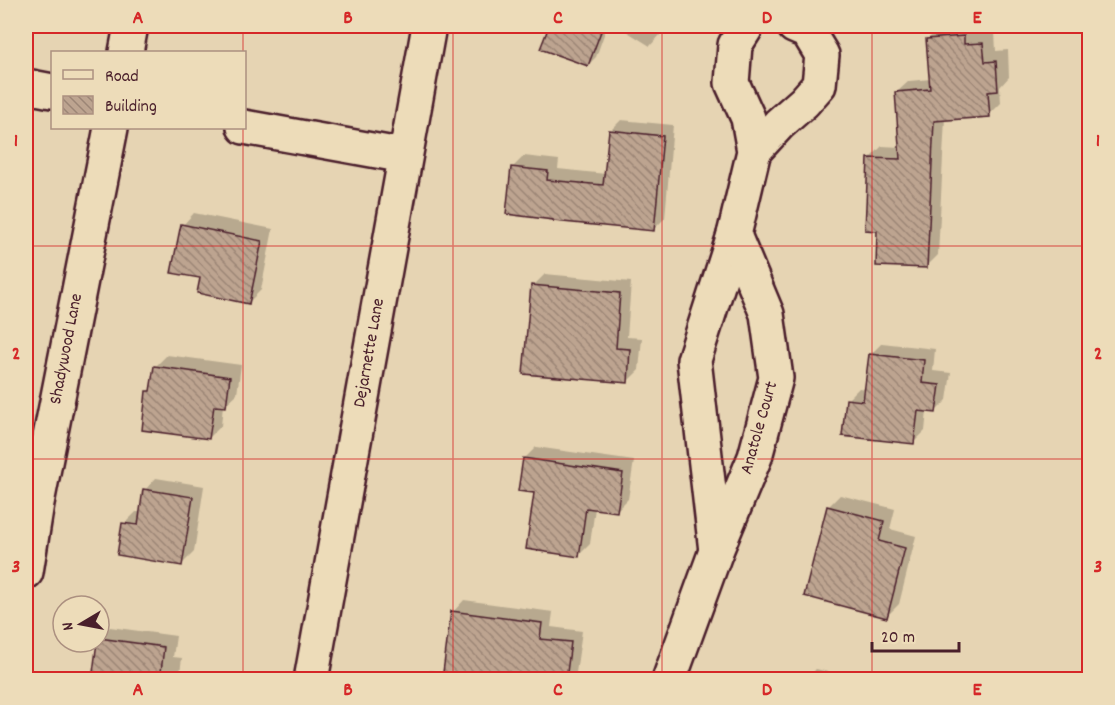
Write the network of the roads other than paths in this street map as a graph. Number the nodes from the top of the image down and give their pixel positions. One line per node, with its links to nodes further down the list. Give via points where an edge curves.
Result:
1 (131, 26): 5 (street)
2 (429, 26): 11 (street, Dejarnette Lane)
3 (747, 26): 10 (street, Anatole Court, via 735,45 732,83 748,118)
4 (794, 26): 10 (street, Anatole Court, via 808,32 822,55 819,85)
5 (126, 51)
6 (26, 86): 7 (street)
7 (51, 91)
8 (246, 127): 11 (street)
9 (111, 129): 13 (street, Shadywood Lane)
10 (754, 151): 12 (street, Anatole Court)
11 (405, 156): 16 (street, Dejarnette Lane)
12 (734, 235): 14 (street, Anatole Court, via 693,360); 14 (street, Anatole Court, via 767,314 776,378 755,457)
13 (31, 501): 15 (street, Shadywood Lane)
14 (716, 551): 17 (street, Anatole Court)
15 (26, 572)
16 (312, 680)
17 (669, 680)

